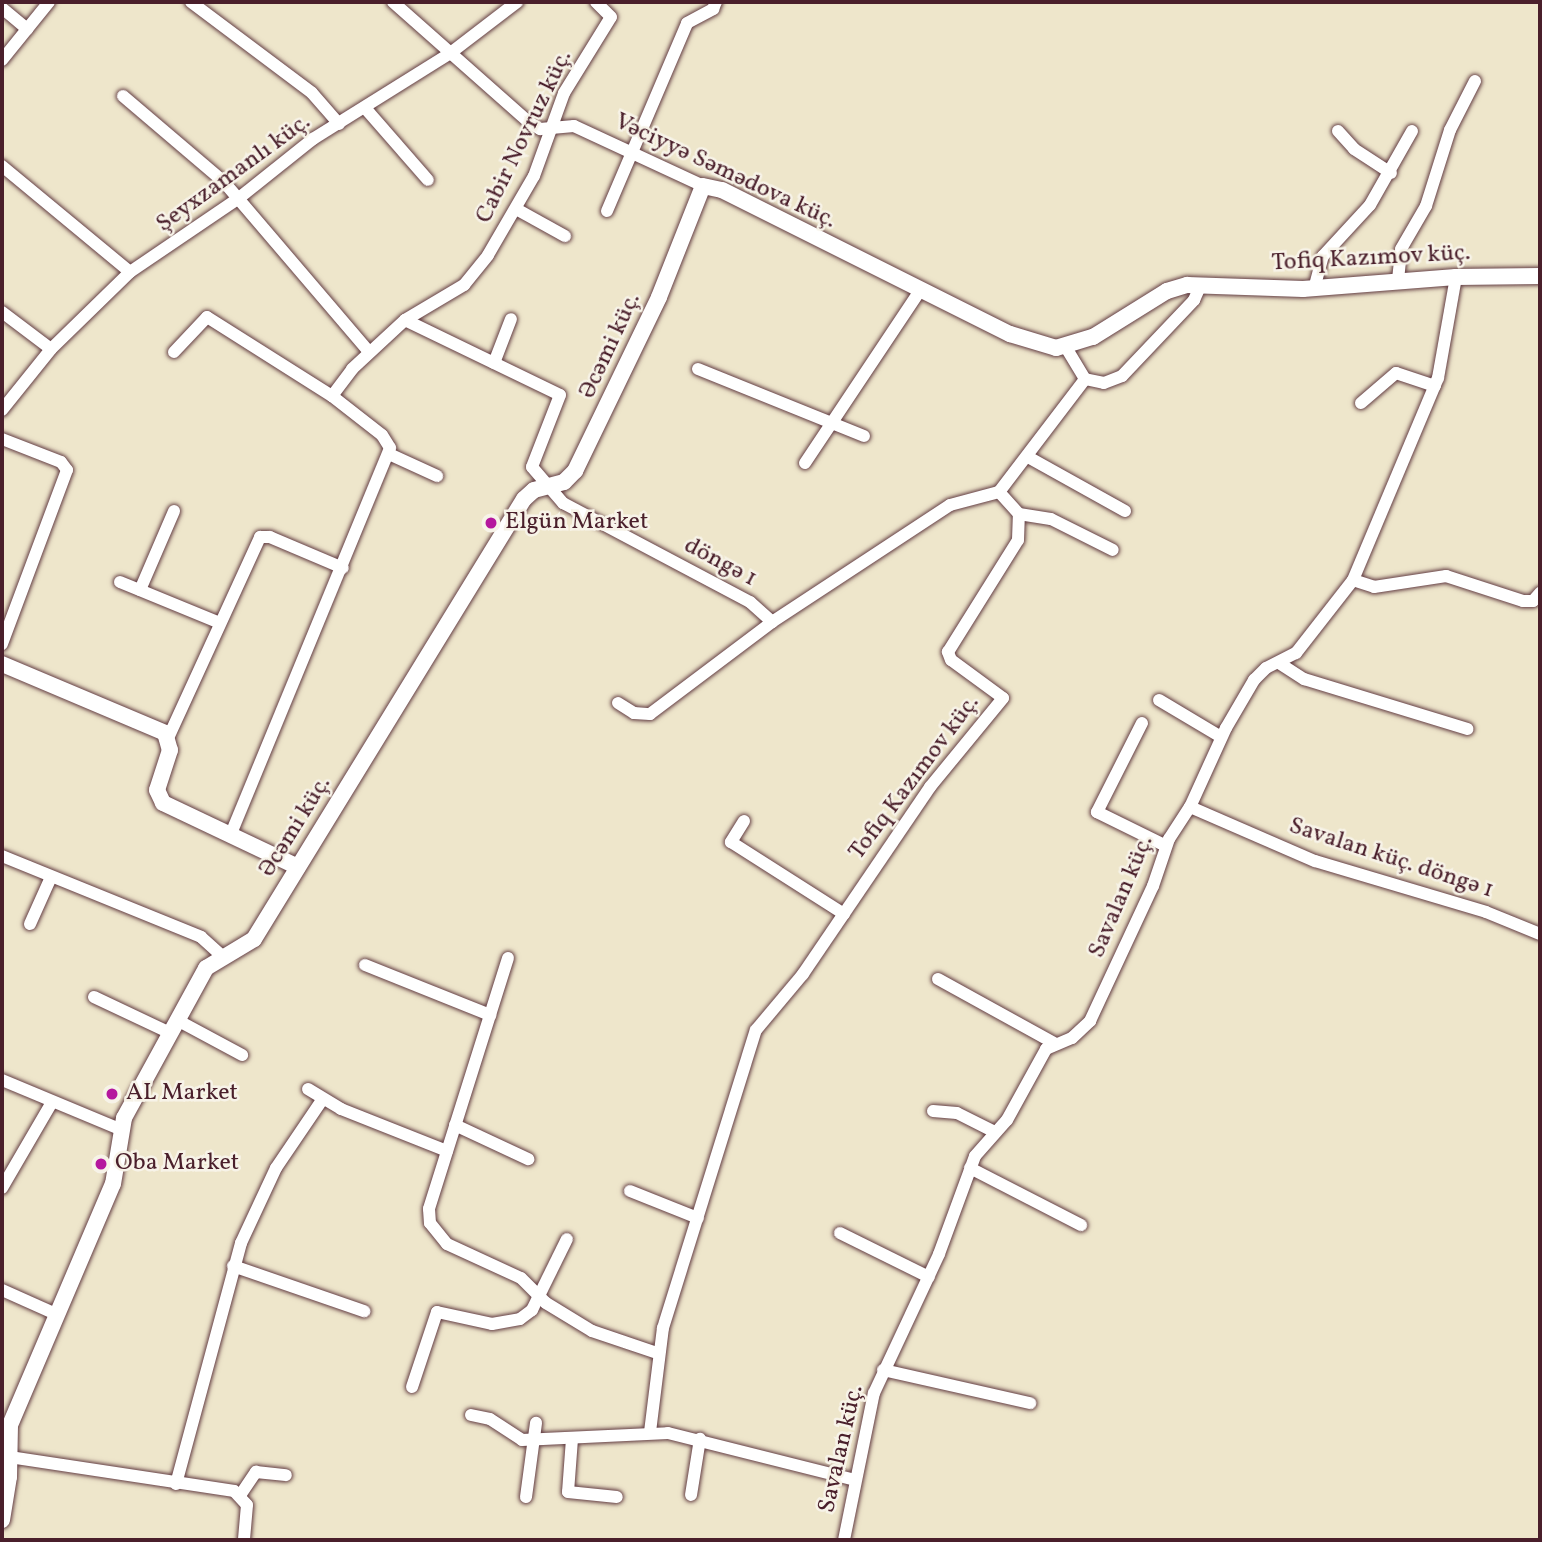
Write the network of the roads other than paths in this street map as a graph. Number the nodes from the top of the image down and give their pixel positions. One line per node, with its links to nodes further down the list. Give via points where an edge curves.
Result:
1 (49, 2): 8 (street)
2 (191, 2): 14 (street, via 312,93)
3 (393, 2): 9 (street, Vəciyyə Səmədova küç.)
4 (517, 2): 9 (street, Şeyxzamanlı küç.)
5 (596, 2): 15 (street, Cabir Novruz küç., via 611,17 564,93)
6 (716, 2): 18 (street, via 713,9 687,23)
7 (2, 8): 8 (street)
8 (27, 29): 10 (street)
9 (449, 54): 13 (street, Şeyxzamanlı küç.); 15 (street, Vəciyyə Səmədova küç., via 530,123)
10 (2, 60)
11 (1475, 81): 30 (street, via 1450,130 1426,206 1401,249)
12 (122, 96): 23 (street)
13 (366, 109): 14 (street, Şeyxzamanlı küç.); 21 (street)
14 (339, 124): 23 (street, Şeyxzamanlı küç.)
15 (551, 128): 18 (street, Vəciyyə Səmədova küç., via 574,126); 24 (street, Cabir Novruz küç., via 548,145)
16 (1338, 131): 20 (street, via 1354,149)
17 (1412, 131): 20 (street)
18 (631, 153): 22 (street, Vəciyyə Səmədova küç.); 25 (street)
19 (2, 166): 27 (street)
20 (1391, 173): 33 (street, via 1370,205 1323,256)
21 (428, 180)
22 (703, 186): 32 (street, Vəciyyə Səmədova küç., via 722,190); 55 (street, Əcəmi küç., via 659,297 581,463 570,478)
23 (239, 198): 27 (street, Şeyxzamanlı küç.); 40 (street)
24 (516, 209): 26 (street); 36 (street, Cabir Novruz küç., via 476,273)
25 (607, 211)
26 (565, 236)
27 (130, 272): 38 (street, Şeyxzamanlı küç.)
28 (1540, 276): 29 (street, Tofiq Kazımov küç.)
29 (1456, 277): 30 (street, Tofiq Kazımov küç.); 44 (street, Savalan küç.)
30 (1398, 280): 33 (street, Tofiq Kazımov küç.)
31 (1201, 284): 33 (street, Tofiq Kazımov küç.); 37 (street, Tofiq Kazımov küç., via 1167,291 1093,337); 43 (street, via 1194,300 1122,376 1104,383)
32 (921, 289): 37 (street, Vəciyyə Səmədova küç., via 1035,345); 48 (street)
33 (1314, 289)
34 (2, 312): 38 (street)
35 (510, 319): 41 (street)
36 (405, 320): 40 (street, Cabir Novruz küç.); 41 (street, döngə 1)
37 (1066, 347): 43 (street)
38 (51, 349): 47 (street, Şeyxzamanlı küç.)
39 (174, 352): 45 (street, via 207,317)
40 (369, 352): 45 (street, Cabir Novruz küç.)
41 (494, 363): 55 (street, döngə 1, via 560,395 532,467)
42 (698, 369): 48 (street)
43 (1085, 379): 52 (street)
44 (1435, 386): 46 (street, via 1396,373); 62 (street, Savalan küç.)
45 (332, 396): 51 (street, via 382,435)
46 (1361, 403)
47 (2, 410)
48 (833, 422): 49 (street); 53 (street)
49 (864, 436)
50 (2, 439): 68 (street, via 61,462 66,470)
51 (389, 454): 54 (street); 61 (street)
52 (1028, 457): 56 (street); 58 (street)
53 (805, 463)
54 (437, 476)
55 (547, 486): 66 (street, döngə 1, via 574,510 750,602); 82 (street, Əcəmi küç., via 529,495 510,520)
56 (999, 492): 59 (street); 66 (street, via 950,505)
57 (174, 511): 64 (street)
58 (1125, 511)
59 (1019, 514): 60 (street, via 1051,519); 84 (street, Tofiq Kazımov küç., via 1018,540 948,652 951,660 1003,698 924,795)
60 (1113, 550)
61 (343, 568): 67 (street, via 260,537); 79 (street)
62 (1353, 580): 65 (street, via 1374,587 1446,576 1523,601); 69 (street, Savalan küç., via 1302,647)
63 (120, 582): 64 (street)
64 (140, 590): 67 (street)
65 (1540, 593)
66 (772, 622): 72 (street, via 650,714 634,713)
67 (220, 623): 75 (street)
68 (2, 644)
69 (1279, 663): 74 (street, via 1304,679); 76 (street, Savalan küç., via 1258,674)
70 (2, 664): 75 (street)
71 (1159, 700): 76 (street)
72 (618, 703)
73 (1142, 723): 80 (street, via 1097,812)
74 (1468, 729)
75 (169, 736): 79 (street, via 158,797 172,810)
76 (1221, 737): 77 (street, Savalan küç.)
77 (1190, 807): 80 (street, Savalan küç.); 86 (street, Savalan küç. döngə 1, via 1315,861 1486,912)
78 (744, 821): 84 (street, via 731,842)
79 (231, 834): 82 (street)
80 (1166, 846): 94 (street, Savalan küç., via 1153,886 1090,1021 1072,1038)
81 (2, 856): 83 (street)
82 (298, 867): 87 (street, Əcəmi küç., via 254,939)
83 (51, 877): 85 (street); 87 (street, via 201,937)
84 (844, 914): 109 (street, Tofiq Kazımov küç., via 756,1030)
85 (30, 923)
86 (1540, 934)
87 (222, 956): 93 (street, Əcəmi küç., via 206,968)
88 (508, 958): 92 (street)
89 (365, 965): 92 (street)
90 (938, 979): 94 (street)
91 (94, 997): 93 (street)
92 (490, 1015): 101 (street)
93 (174, 1026): 95 (street); 102 (street, Əcəmi küç.)
94 (1054, 1043): 103 (street, Savalan küç., via 1040,1057 1007,1120)
95 (242, 1055)
96 (2, 1080): 99 (street)
97 (308, 1089): 98 (street)
98 (322, 1100): 104 (street); 113 (street, via 276,1168)
99 (52, 1102): 102 (street); 107 (street)
100 (933, 1111): 103 (street, via 957,1113)
101 (455, 1125): 104 (street); 105 (street)
102 (120, 1129): 118 (street, Əcəmi küç., via 120,1166)
103 (995, 1132): 106 (street, Savalan küç.)
104 (447, 1151): 116 (street, via 429,1209 436,1233 447,1244 521,1278)
105 (528, 1159)
106 (970, 1168): 110 (street); 114 (street, Savalan küç.)
107 (2, 1188)
108 (630, 1191): 109 (street)
109 (698, 1218): 119 (street, Tofiq Kazımov küç.)
110 (1081, 1224)
111 (840, 1233): 114 (street)
112 (567, 1239): 116 (street)
113 (233, 1266): 117 (street); 132 (street)
114 (929, 1277): 120 (street, Savalan küç.)
115 (2, 1290): 118 (street)
116 (538, 1297): 119 (street, via 604,1337); 121 (street, via 532,1310 506,1323 437,1312)
117 (364, 1311)
118 (57, 1314): 129 (street, Əcəmi küç., via 13,1414)
119 (657, 1353): 125 (street, Tofiq Kazımov küç.)
120 (883, 1370): 122 (street); 131 (street, Savalan küç.)
121 (412, 1387)
122 (1030, 1403)
123 (471, 1415): 128 (street, via 490,1419 512,1437)
124 (536, 1423): 128 (street)
125 (650, 1432): 126 (street); 127 (street)
126 (572, 1439): 128 (street); 136 (street, via 568,1492)
127 (700, 1439): 131 (street); 134 (street)
128 (535, 1441): 135 (street)
129 (6, 1456): 132 (street); 137 (street, Əcəmi küç.)
130 (286, 1475): 133 (street, via 256,1472)
131 (855, 1480): 139 (street, Savalan küç.)
132 (176, 1484): 133 (street)
133 (240, 1494): 138 (street, via 247,1505)
134 (691, 1495)
135 (526, 1497)
136 (617, 1497)
137 (2, 1520)
138 (244, 1540)
139 (844, 1540)

